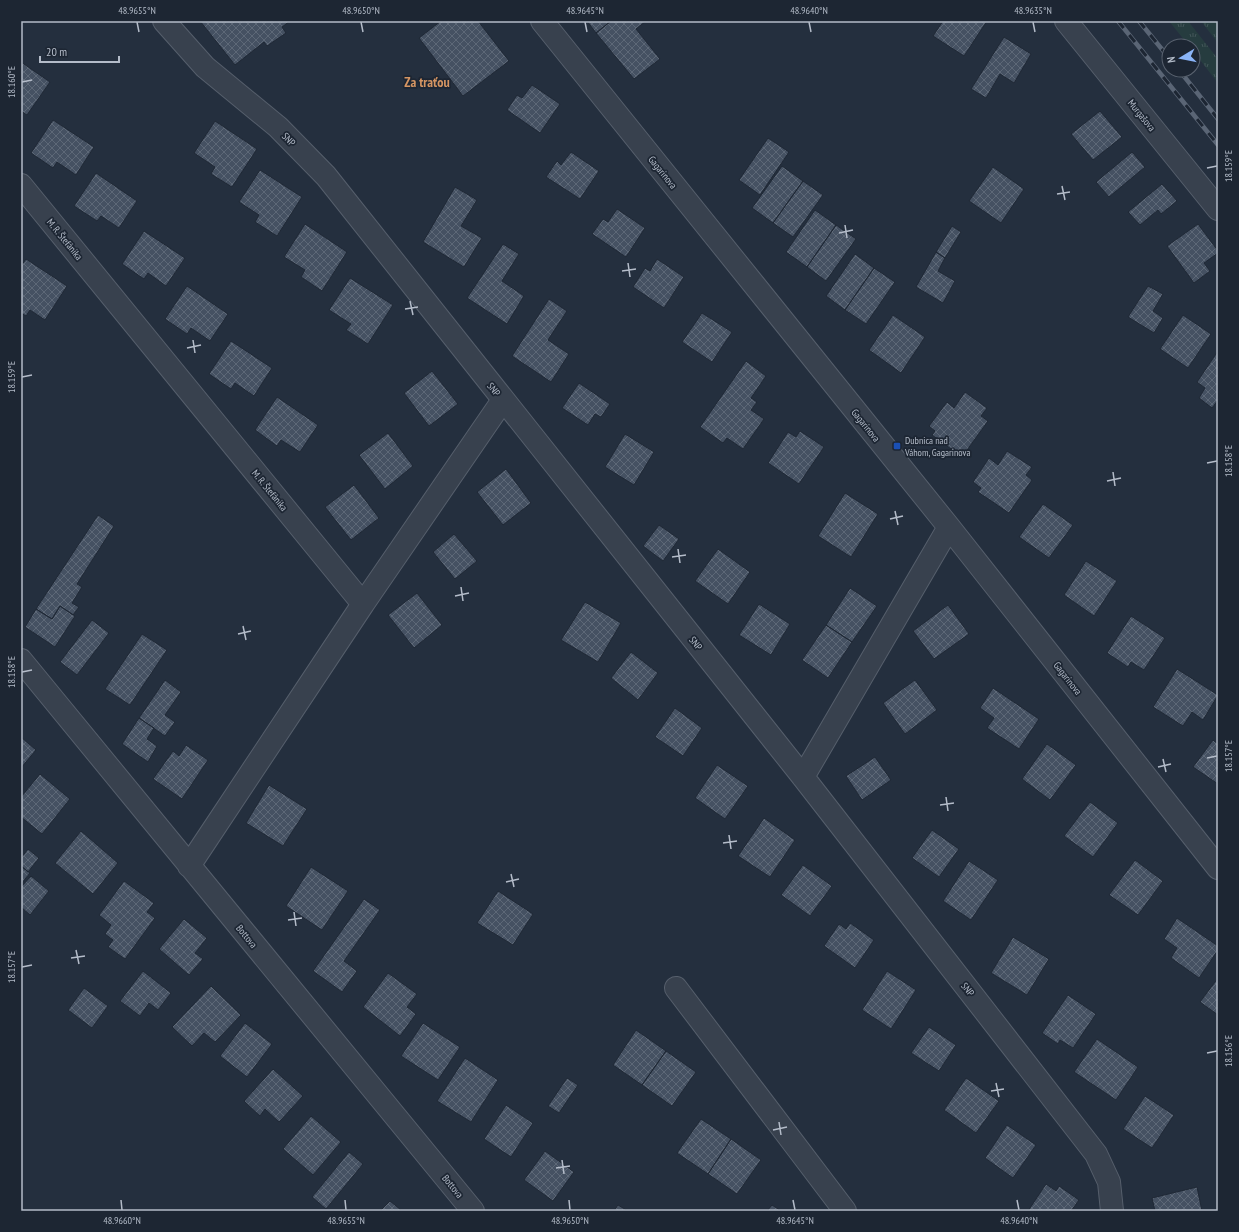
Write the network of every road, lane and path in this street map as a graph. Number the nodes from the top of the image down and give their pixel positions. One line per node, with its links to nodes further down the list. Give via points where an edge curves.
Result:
1 (164, 21): 6 (street, SNP, via 205,67 278,127 326,176)
2 (542, 21): 7 (street, Gagarinova)
3 (1066, 21): 5 (street, Murgašova)
4 (21, 185): 8 (street, M. R. Štefánika)
5 (1218, 208)
6 (503, 400): 8 (street); 10 (street, SNP)
7 (948, 527): 10 (street); 12 (street, Gagarinova)
8 (363, 604): 11 (street)
9 (21, 660): 11 (street, Bottova)
10 (803, 777): 16 (street, SNP, via 1096,1154 1109,1182)
11 (189, 866): 14 (street, Bottova)
12 (1218, 868)
13 (676, 988): 15 (street)
14 (473, 1211)
15 (845, 1211)
16 (1112, 1211)

